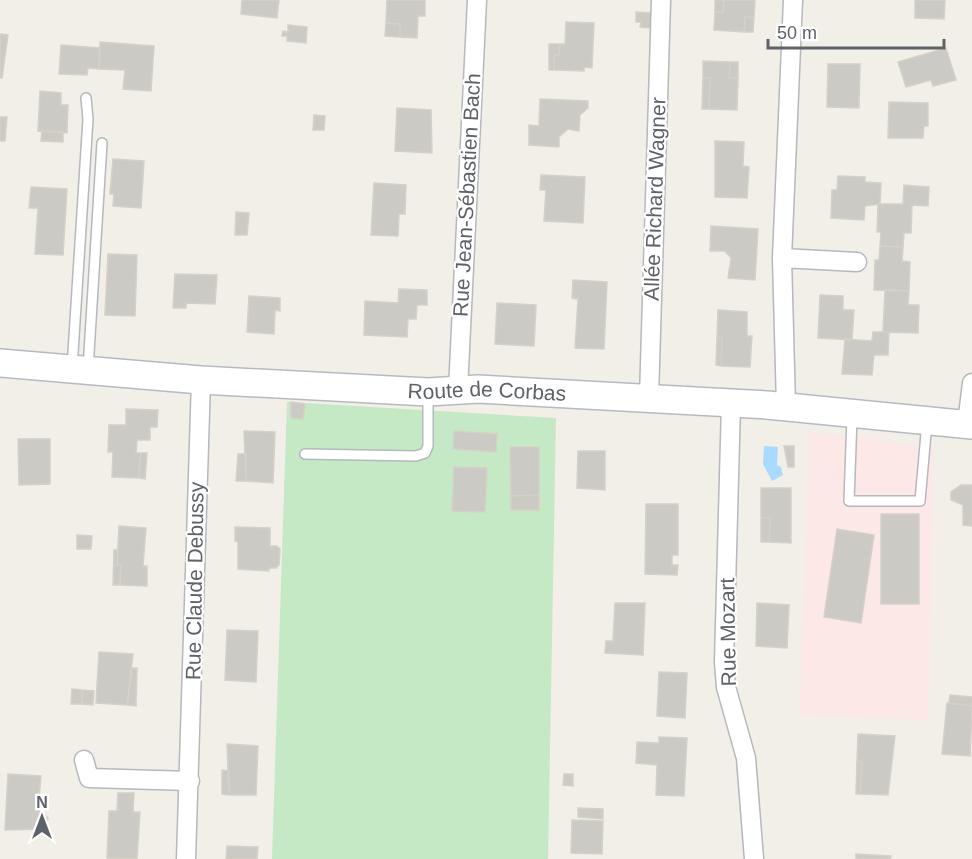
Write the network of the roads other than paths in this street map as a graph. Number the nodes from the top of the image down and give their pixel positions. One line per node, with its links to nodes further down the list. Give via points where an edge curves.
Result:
1 (477, 0): 12 (street, Rue Jean-Sébastien Bach)
2 (662, 0): 14 (street, Allée Richard Wagner)
3 (793, 0): 6 (street)
4 (86, 98): 9 (lane)
5 (102, 143): 9 (lane)
6 (782, 258): 7 (street); 16 (street)
7 (857, 262)
8 (0, 363): 9 (street, Route de Corbas)
9 (80, 371): 10 (street, Route de Corbas)
10 (201, 380): 13 (street, Route de Corbas); 22 (street, Rue Claude Debussy)
11 (972, 383): 19 (street)
12 (458, 390): 13 (street, Route de Corbas); 14 (street, Route de Corbas)
13 (428, 392): 20 (lane, via 425,453)
14 (649, 398): 15 (street, Route de Corbas)
15 (731, 403): 16 (street, Route de Corbas); 24 (street, Rue Mozart, via 724,663 726,687 746,758)
16 (786, 406): 17 (street, Route de Corbas)
17 (852, 412): 18 (street, Route de Corbas); 18 (lane, via 849,501 921,501)
18 (927, 420): 19 (street, Route de Corbas)
19 (969, 424)
20 (305, 454)
21 (84, 760): 22 (street, via 89,778)
22 (190, 781): 23 (street, Rue Claude Debussy)
23 (186, 859)
24 (754, 859)

